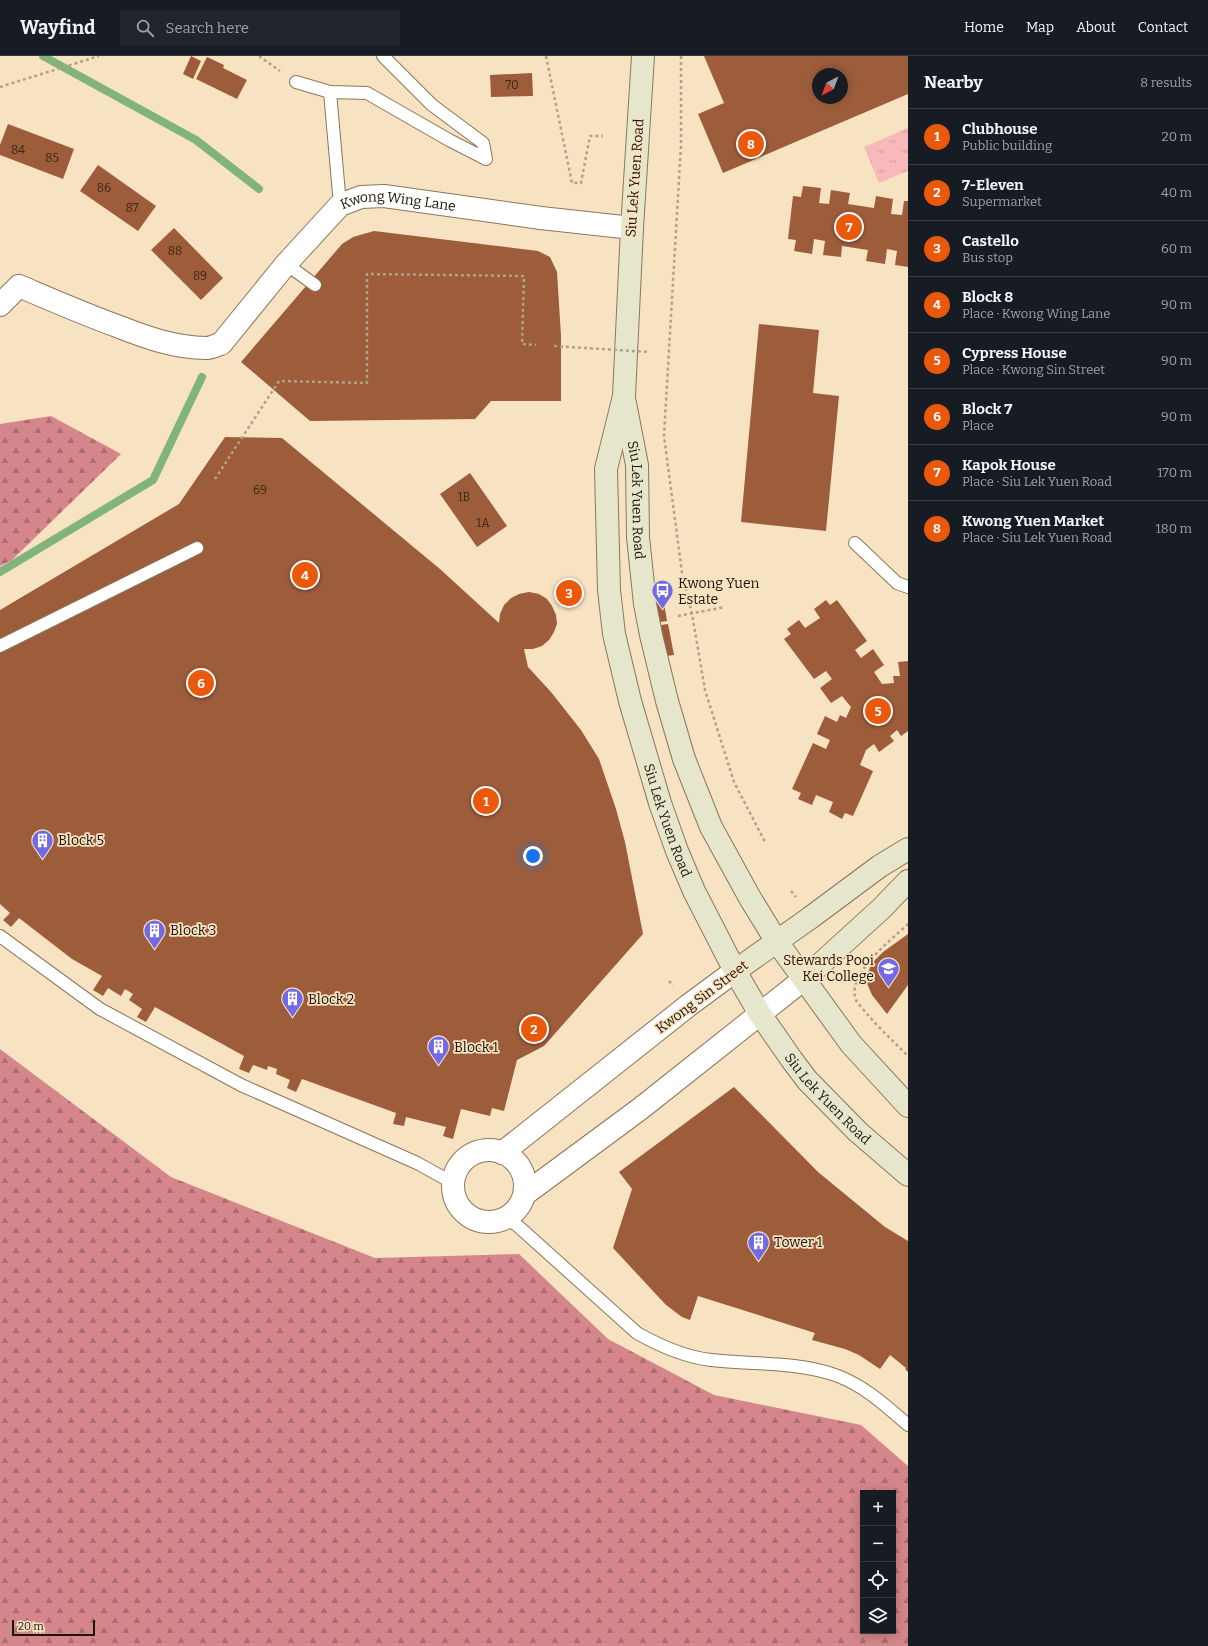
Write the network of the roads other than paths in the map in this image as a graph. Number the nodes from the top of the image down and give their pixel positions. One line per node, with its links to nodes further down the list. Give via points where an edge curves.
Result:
1 (383, 56): 4 (lane, via 432,105 483,143 486,159 367,93)
2 (643, 56): 6 (street, Siu Lek Yuen Road)
3 (296, 82): 4 (lane)
4 (330, 92): 5 (lane)
5 (340, 205): 6 (street, Kwong Wing Lane, via 361,197 384,196); 7 (street, Kwong Wing Lane)
6 (632, 228): 11 (street, Siu Lek Yuen Road)
7 (286, 264): 8 (street, Kwong Wing Lane, via 221,344 208,348 169,343 134,333); 9 (lane)
8 (10, 284): 10 (street)
9 (314, 285)
10 (0, 305)
11 (624, 396): 19 (street, Siu Lek Yuen Road, via 637,464 638,537 645,604 667,701 684,759 711,827); 20 (street, Siu Lek Yuen Road, via 606,469 609,590 614,634 630,702 677,851)
12 (855, 543): 14 (lane, via 897,583)
13 (197, 548): 15 (lane)
14 (908, 587)
15 (0, 646)
16 (908, 849): 19 (street, Kwong Sin Street, via 880,866)
17 (908, 881): 21 (street)
18 (0, 936): 26 (lane, via 100,1009 241,1085 417,1162)
19 (777, 942): 20 (street, Kwong Sin Street); 21 (street, Siu Lek Yuen Road)
20 (735, 971): 22 (street, Siu Lek Yuen Road); 24 (street, Kwong Sin Street)
21 (804, 979): 22 (street); 23 (street, Siu Lek Yuen Road, via 851,1044)
22 (760, 1014): 25 (street, Siu Lek Yuen Road, via 807,1080 858,1132); 27 (street, via 640,1109)
23 (908, 1106)
24 (502, 1152): 26 (street, via 480,1151 470,1156 462,1163); 27 (street, via 518,1165 523,1174)
25 (908, 1175)
26 (453, 1183): 28 (street, via 456,1200 465,1213 485,1222)
27 (525, 1194): 28 (street, via 521,1203)
28 (507, 1218): 29 (lane, via 637,1333 656,1344 710,1360 785,1365 838,1376 863,1388 885,1403)
29 (908, 1425)

